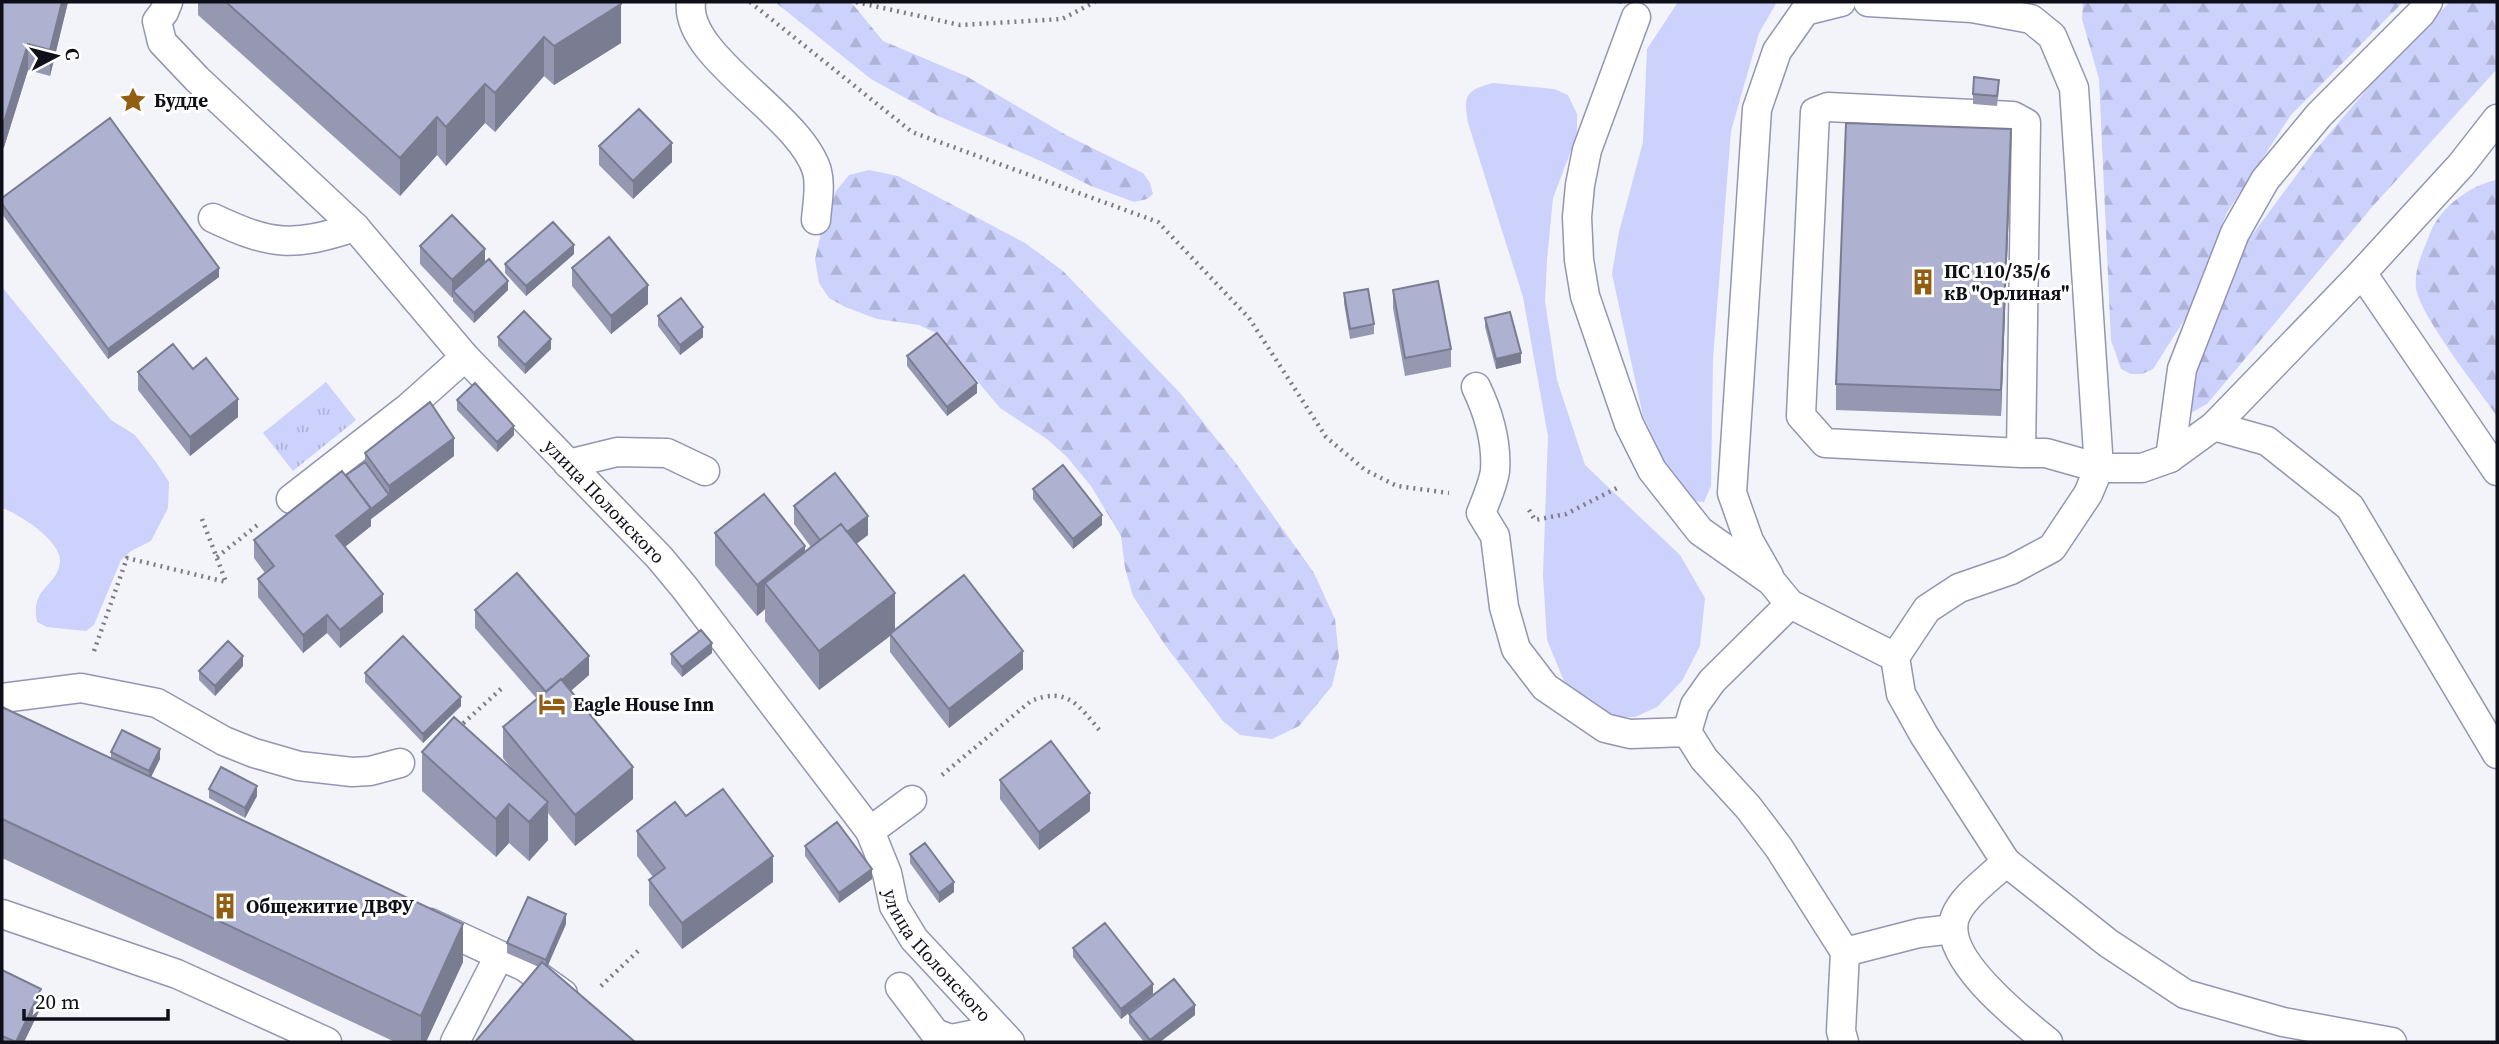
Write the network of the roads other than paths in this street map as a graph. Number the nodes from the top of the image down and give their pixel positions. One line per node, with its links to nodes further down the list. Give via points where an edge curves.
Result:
1 (169, 2): 11 (lane, улица Полонского, via 158,21 162,42)
2 (691, 2): 10 (lane, via 699,32 717,59 789,126 808,153 818,173)
3 (1841, 2): 23 (lane, via 1805,11 1777,51 1757,109 1732,493 1749,541)
4 (1868, 2): 6 (lane)
5 (2428, 2): 17 (lane, via 2319,115 2265,180 2235,233 2182,369)
6 (2036, 10): 19 (lane, via 2074,88)
7 (1636, 17): 23 (lane, via 1587,150 1579,195 1578,260 1585,296 1629,424 1652,470 1700,531)
8 (2497, 119): 12 (lane)
9 (213, 218): 11 (lane, via 265,239 299,242)
10 (816, 220)
11 (355, 227): 13 (lane, улица Полонского)
12 (2362, 273): 15 (lane); 21 (lane)
13 (465, 357): 18 (lane, улица Полонского); 22 (lane)
14 (1476, 387): 27 (lane, via 1493,436 1495,471 1481,513 1495,537 1504,607 1516,649 1545,687 1605,727 1630,734)
15 (2214, 426): 17 (lane); 28 (lane, via 2267,441 2350,507)
16 (2021, 453): 16 (lane, via 1825,443 1801,416 1815,112 1828,107 2013,116 2026,123); 19 (lane, via 2046,453)
17 (2170, 458): 19 (lane, via 2141,468)
18 (568, 464): 20 (lane, via 617,452 667,453); 31 (lane, улица Полонского, via 684,587)
19 (2099, 468): 25 (lane, via 2088,494 2052,548 2011,570 1959,588 1927,609)
20 (705, 471)
21 (2497, 471)
22 (291, 499)
23 (1771, 581): 24 (lane)
24 (1790, 604): 25 (lane); 27 (lane, via 1712,681 1695,705)
25 (1895, 657): 32 (lane, via 1901,694)
26 (6, 712): 29 (lane, via 81,688 157,703 224,741 299,766 352,772)
27 (1687, 732): 36 (lane, via 1704,760 1779,848)
28 (2497, 754)
29 (400, 763)
30 (912, 800): 31 (lane)
31 (870, 831): 41 (lane, улица Полонского, via 894,906 914,939)
32 (2006, 862): 35 (lane, via 1968,898 1955,916); 40 (lane, via 2108,943 2185,994)
33 (2, 914): 42 (lane, via 177,974)
34 (412, 914): 37 (lane)
35 (1953, 929): 36 (lane); 45 (lane, via 1959,951 1991,995)
36 (1845, 952): 44 (lane)
37 (499, 956): 39 (lane, via 525,967); 43 (lane)
38 (900, 987): 41 (lane, via 935,1032 951,1039)
39 (580, 1006)
40 (2283, 1022): 46 (lane); 47 (lane)
41 (1003, 1036)
42 (327, 1042)
43 (455, 1042)
44 (1844, 1042)
45 (2048, 1042)
46 (2317, 1042)
47 (2392, 1042)

